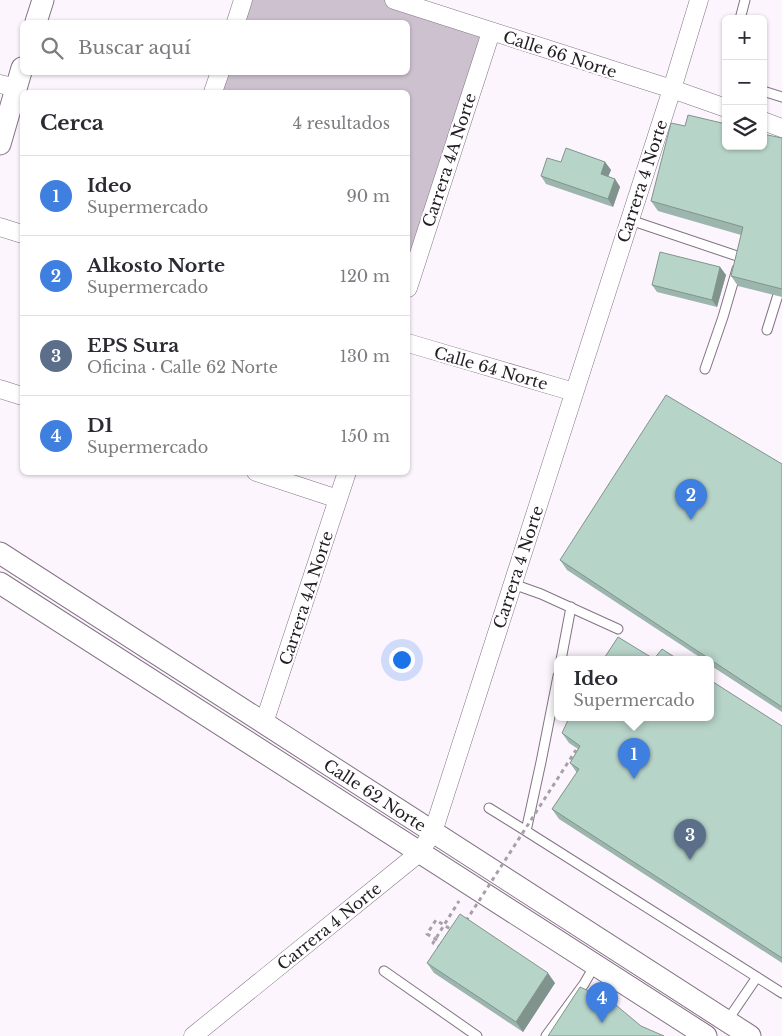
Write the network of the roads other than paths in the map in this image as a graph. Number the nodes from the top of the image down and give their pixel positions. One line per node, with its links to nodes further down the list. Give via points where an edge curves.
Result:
1 (43, 0): 7 (street)
2 (243, 0): 8 (street)
3 (394, 0): 9 (street, Calle 66 Norte)
4 (699, 0): 12 (street, Carrera 4 Norte)
5 (745, 0): 6 (lane)
6 (741, 15)
7 (37, 20)
8 (237, 20)
9 (491, 32): 12 (street, Calle 66 Norte); 25 (street, Carrera 4A Norte)
10 (219, 75): 13 (street)
11 (13, 80): 19 (street)
12 (672, 89): 16 (street, Calle 66 Norte); 20 (street, Carrera 4 Norte)
13 (214, 90)
14 (767, 92): 15 (lane)
15 (782, 97)
16 (722, 107)
17 (767, 122): 18 (street)
18 (782, 128)
19 (0, 144)
20 (630, 220): 23 (lane); 31 (street, Carrera 4 Norte)
21 (0, 227): 22 (street)
22 (20, 233)
23 (740, 257): 24 (lane); 29 (lane, via 724,317)
24 (757, 263)
25 (410, 282)
26 (782, 282): 27 (lane)
27 (767, 330)
28 (410, 345): 31 (street, Calle 64 Norte)
29 (705, 369)
30 (0, 389): 32 (street)
31 (574, 392): 38 (street, Carrera 4 Norte)
32 (20, 395)
33 (265, 475): 35 (street)
34 (346, 475): 35 (street, Carrera 4A Norte)
35 (338, 499): 43 (street, Carrera 4A Norte)
36 (0, 553): 43 (street, Calle 62 Norte)
37 (0, 584): 47 (street, Calle 62 Norte)
38 (513, 584): 39 (lane); 46 (street, Carrera 4 Norte)
39 (571, 607): 40 (lane); 41 (lane)
40 (618, 629)
41 (562, 656)
42 (554, 696): 45 (lane)
43 (264, 723): 46 (street, Calle 62 Norte)
44 (489, 808): 45 (lane)
45 (526, 831): 50 (lane)
46 (433, 832): 47 (street, Carrera 4 Norte); 52 (street, Calle 62 Norte)
47 (419, 853): 48 (street, Calle 62 Norte); 53 (street, Carrera 4 Norte)
48 (595, 964): 55 (lane); 56 (street, Calle 62 Norte)
49 (384, 971): 54 (lane)
50 (757, 977): 51 (lane); 52 (lane)
51 (782, 992)
52 (727, 1021): 57 (street, Calle 62 Norte)
53 (194, 1036)
54 (477, 1036)
55 (546, 1036)
56 (706, 1036)
57 (750, 1036)

